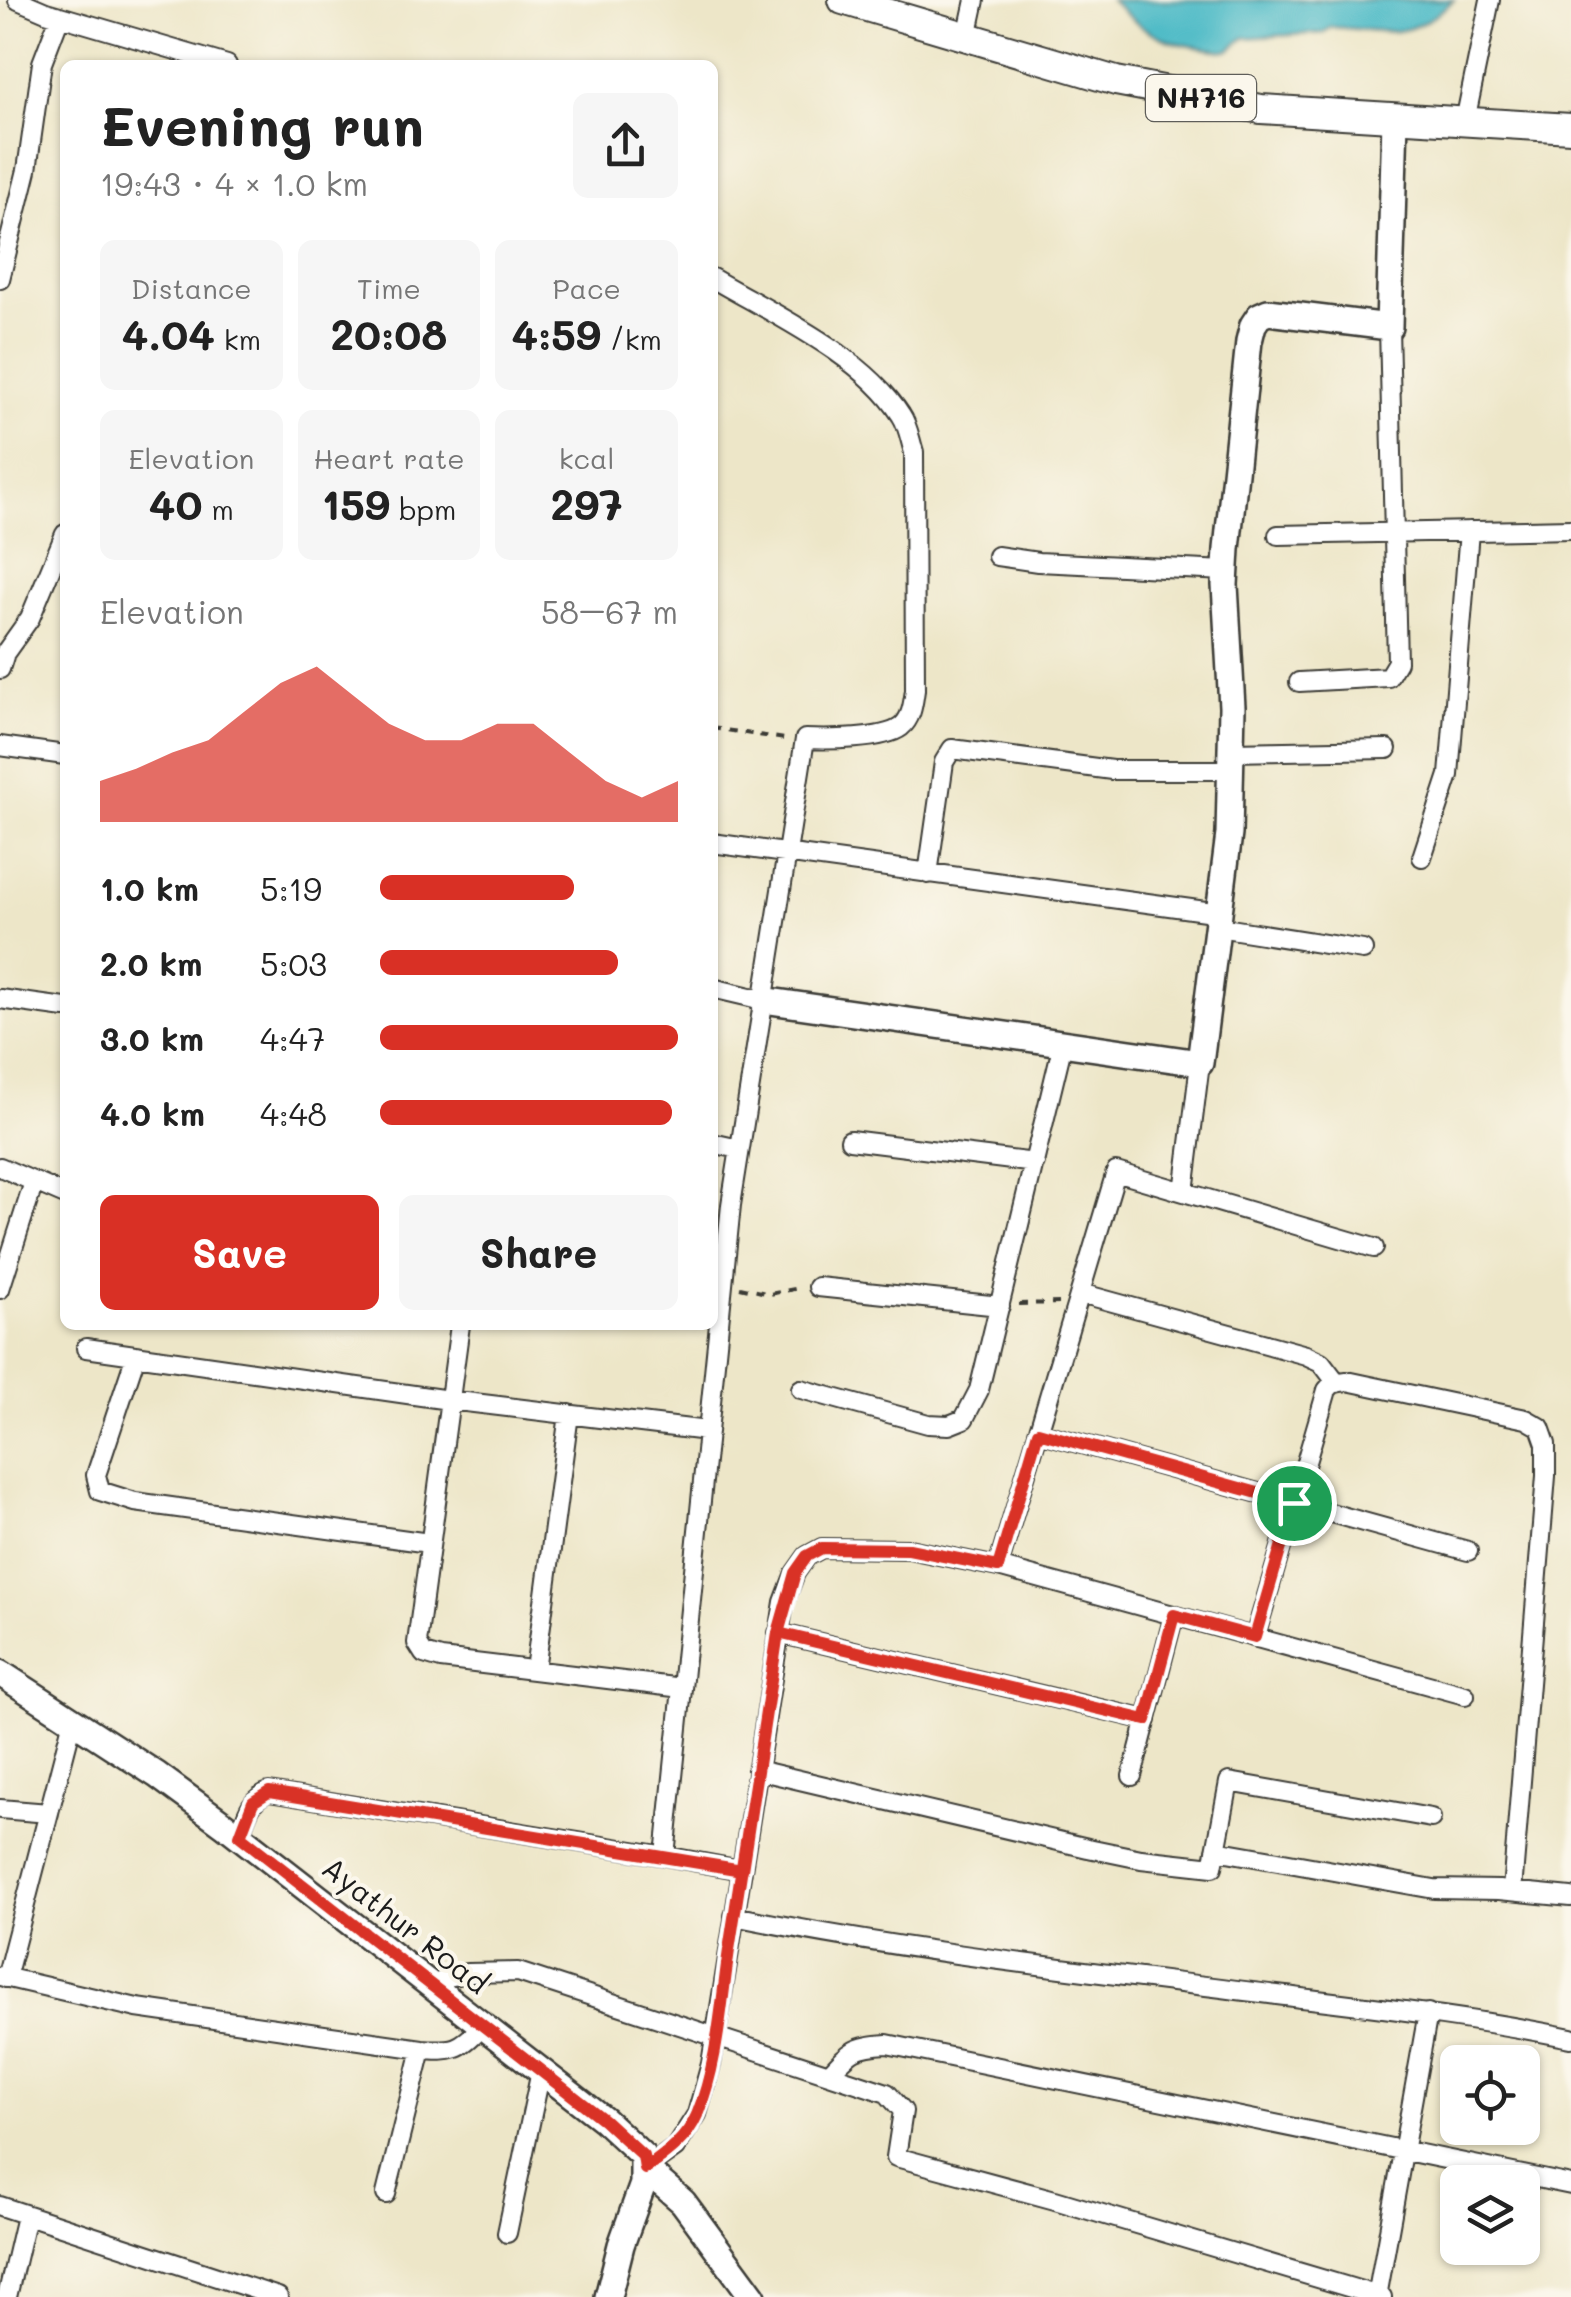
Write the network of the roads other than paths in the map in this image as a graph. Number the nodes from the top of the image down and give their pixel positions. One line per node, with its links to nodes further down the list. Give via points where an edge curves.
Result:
1 (18, 0): 5 (street)
2 (842, 0): 6 (main road, NH716)
3 (975, 0): 6 (street)
4 (1490, 0): 9 (street)
5 (60, 16): 7 (street); 11 (street, via 42,62 27,170)
6 (967, 37): 8 (main road, NH716, via 1116,81 1244,106)
7 (179, 58)
8 (1395, 118): 9 (main road, NH716); 13 (street)
9 (1465, 122): 10 (main road, NH716)
10 (1571, 128)
11 (0, 279)
12 (718, 282): 28 (street, via 830,348 881,389 904,418 914,452 913,708 899,730 805,740)
13 (1388, 327): 16 (street); 20 (street, via 1268,312 1253,325)
14 (1571, 529): 15 (street)
15 (1469, 531): 16 (street); 29 (street, via 1449,775)
16 (1394, 532): 17 (street); 22 (street, via 1394,672 1374,680)
17 (1278, 535)
18 (60, 546): 21 (street)
19 (997, 556): 20 (street)
20 (1226, 571): 26 (street)
21 (0, 669)
22 (1299, 682)
23 (0, 746): 25 (street)
24 (1387, 749): 26 (street)
25 (60, 754)
26 (1232, 761): 30 (street, via 1112,770 952,749 944,762); 31 (street)
27 (718, 844): 28 (street)
28 (786, 855): 30 (street); 34 (street)
29 (1422, 856)
30 (928, 874): 31 (street)
31 (1219, 920): 32 (street); 38 (street)
32 (1363, 950)
33 (718, 989): 34 (street)
34 (763, 1000): 37 (street); 41 (street)
35 (2, 1004): 36 (street)
36 (60, 1008)
37 (1064, 1044): 38 (street); 42 (street)
38 (1200, 1064): 46 (street)
39 (850, 1140): 42 (street)
40 (718, 1144): 41 (street)
41 (739, 1149): 48 (street)
42 (1034, 1163): 52 (street)
43 (0, 1167): 44 (street)
44 (34, 1182): 45 (street); 50 (street)
45 (60, 1186)
46 (1184, 1192): 47 (street); 51 (street, via 1116,1172)
47 (1374, 1248)
48 (718, 1275)
49 (818, 1287): 52 (street)
50 (0, 1290)
51 (1078, 1300): 57 (street, via 1306,1355 1322,1362); 62 (street)
52 (1000, 1306): 58 (street, via 979,1390 964,1419 928,1424)
53 (459, 1330): 59 (street)
54 (714, 1330): 61 (street)
55 (86, 1348): 56 (street)
56 (136, 1355): 59 (street); 64 (street, via 96,1474 100,1491 135,1502)
57 (1337, 1382): 63 (street, via 1327,1390); 85 (street, via 1540,1426 1546,1444)
58 (801, 1389)
59 (449, 1400): 60 (street); 64 (street)
60 (569, 1414): 61 (street); 70 (street)
61 (707, 1431): 72 (street)
62 (1038, 1432): 63 (street); 66 (street)
63 (1294, 1503): 65 (street); 69 (street)
64 (429, 1543): 70 (street, via 417,1629 424,1654)
65 (1468, 1551)
66 (998, 1567): 67 (street); 68 (street, via 909,1549 822,1548 795,1573)
67 (1174, 1615): 69 (street); 75 (street)
68 (778, 1633): 75 (street); 76 (street)
69 (1255, 1637): 73 (street)
70 (535, 1670): 72 (street)
71 (0, 1672): 74 (street, Ayathur Road)
72 (682, 1688): 83 (street)
73 (1465, 1695)
74 (73, 1720): 79 (street); 81 (street, Ayathur Road)
75 (1146, 1720): 77 (street)
76 (757, 1770): 82 (street, via 1141,1859 1213,1867); 84 (street)
77 (1132, 1776)
78 (0, 1809): 79 (street)
79 (49, 1813): 88 (street)
80 (1431, 1818): 82 (street, via 1229,1782)
81 (240, 1836): 83 (street, via 253,1802 269,1792); 89 (street, Ayathur Road)
82 (1216, 1850): 85 (street, via 1434,1889)
83 (665, 1856): 84 (street)
84 (742, 1870): 87 (street)
85 (1512, 1891): 86 (street)
86 (1571, 1898)
87 (734, 1916): 90 (street, via 936,1952); 92 (street)
88 (3, 1977): 94 (street, via 136,2008)
89 (432, 1988): 91 (street, Ayathur Road); 92 (street, via 466,1973 518,1972)
90 (1428, 2014): 93 (street); 97 (street)
91 (481, 2027): 94 (street, via 460,2047); 95 (street, Ayathur Road)
92 (716, 2036): 96 (street); 98 (street, via 697,2114 674,2148)
93 (1571, 2038)
94 (422, 2048): 100 (street)
95 (541, 2072): 98 (street, Ayathur Road, via 643,2156); 103 (street)
96 (830, 2073): 97 (street, via 860,2046 887,2044); 108 (street, via 896,2101 903,2112 896,2157)
97 (1402, 2152): 99 (street); 108 (street)
98 (645, 2169): 106 (street); 107 (street, Ayathur Road, via 683,2202)
99 (1571, 2185)
100 (386, 2194)
101 (0, 2206): 102 (street)
102 (26, 2216): 104 (street); 105 (street)
103 (507, 2233)
104 (7, 2297)
105 (278, 2297)
106 (608, 2297)
107 (753, 2297)
108 (1379, 2297)

